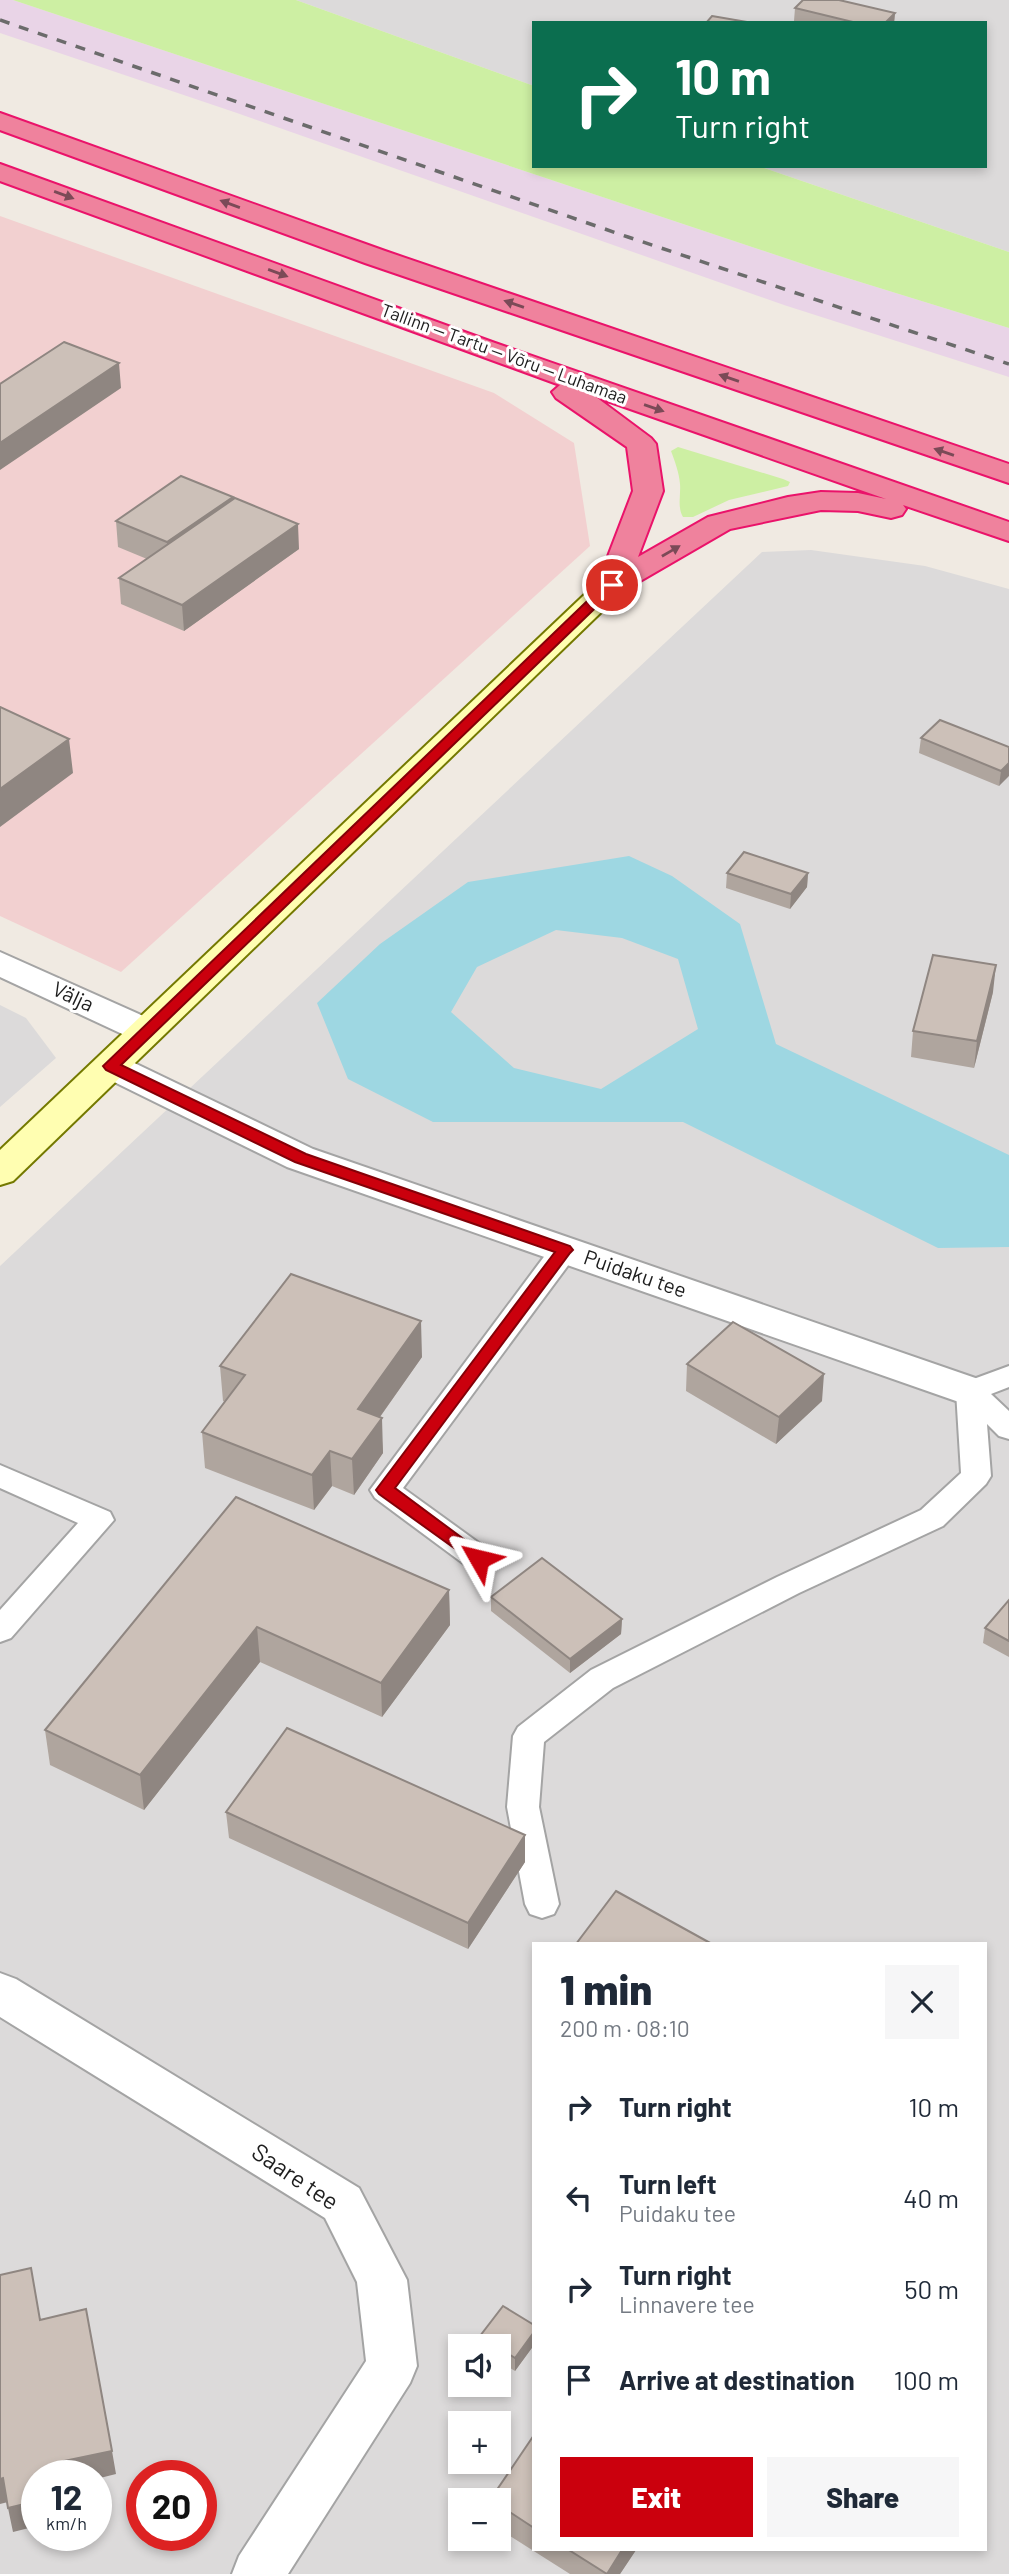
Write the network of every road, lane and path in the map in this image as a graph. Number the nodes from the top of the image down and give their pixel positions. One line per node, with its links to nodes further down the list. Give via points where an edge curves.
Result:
1 (0, 121): 4 (highway, one-way to 1, via 375,257)
2 (0, 172): 3 (highway, Tallinn — Tartu — Võru — Luhamaa, one-way to 3)
3 (485, 349): 5 (highway, Tallinn — Tartu — Võru — Luhamaa, one-way to 5); 6 (highway, via 587,404 641,444 648,491)
4 (1009, 474)
5 (1009, 533): 6 (highway, one-way to 5, via 719,523 821,501 859,502)
6 (612, 585): 8 (street)
7 (0, 962): 8 (street, Välja)
8 (146, 1031): 9 (street)
9 (111, 1066): 10 (street); 11 (street, Puidaku tee, via 300,1158)
10 (0, 1172)
11 (565, 1250): 13 (street, Puidaku tee); 16 (lane, via 385,1490)
12 (1009, 1376): 13 (lane)
13 (970, 1391): 14 (lane); 18 (lane, via 976,1476 932,1518 602,1679 530,1736 523,1807)
14 (1009, 1428)
15 (0, 1476): 17 (lane, via 99,1520)
16 (479, 1559)
17 (0, 1630)
18 (542, 1904)
19 (0, 1993): 20 (street, Saare tee, via 342,2203 382,2280 392,2366)
20 (258, 2574)

